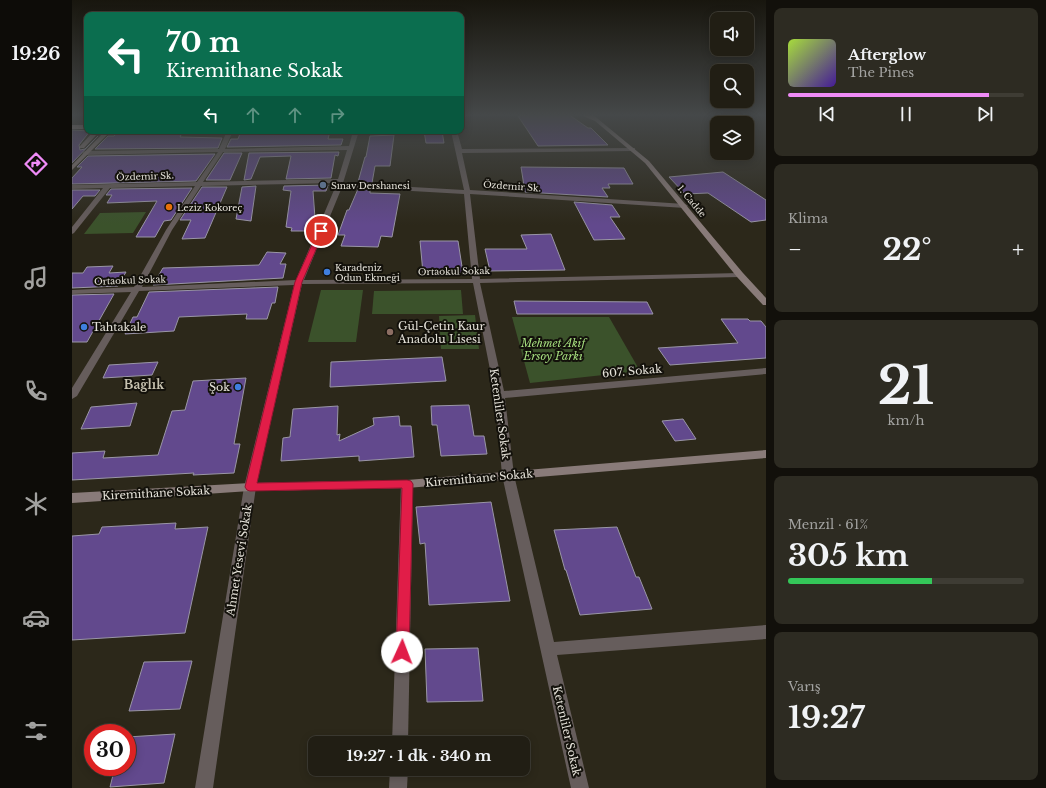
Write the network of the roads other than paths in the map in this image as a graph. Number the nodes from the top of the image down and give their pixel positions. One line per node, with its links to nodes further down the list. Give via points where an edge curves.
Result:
1 (79, 151): 10 (street)
2 (88, 151): 9 (street)
3 (221, 151): 4 (street); 9 (street); 13 (street)
4 (231, 151)
5 (350, 151): 12 (street, Ahmet Yesevi Sokak)
6 (459, 151): 7 (street); 16 (street, Ketenliler Sokak)
7 (472, 151)
8 (636, 151): 17 (street, 1. Cadde)
9 (86, 153): 11 (street)
10 (76, 154)
11 (72, 168)
12 (339, 183): 13 (street, Özdemir Sk.); 16 (street, Özdemir Sk.); 21 (street, Ahmet Yesevi Sokak)
13 (198, 184): 14 (street, Özdemir Sk.); 22 (street)
14 (108, 186): 15 (street, Özdemir Sk.); 18 (street)
15 (72, 187)
16 (467, 192): 17 (street, Özdemir Sk.); 20 (street, Ketenliler Sokak)
17 (685, 206): 19 (street, 1. Cadde)
18 (72, 232)
19 (740, 275): 20 (street, Ortaokul Sokak); 24 (street, 1. Cadde)
20 (476, 281): 21 (street, Ortaokul Sokak); 26 (street, Ketenliler Sokak)
21 (299, 282): 22 (street, Ortaokul Sokak); 31 (street, Ahmet Yesevi Sokak)
22 (136, 290): 23 (street, Ortaokul Sokak); 27 (street)
23 (72, 292)
24 (766, 303)
25 (766, 371): 26 (street, 607. Sokak)
26 (500, 395): 29 (street, Ketenliler Sokak)
27 (72, 396)
28 (766, 454): 29 (street, Kiremithane Sokak)
29 (508, 475): 30 (street, Kiremithane Sokak); 34 (street, Ketenliler Sokak)
30 (407, 484): 31 (street, Kiremithane Sokak); 35 (street)
31 (250, 487): 32 (street, Kiremithane Sokak); 37 (street, Ahmet Yesevi Sokak)
32 (72, 498)
33 (766, 632): 34 (street)
34 (548, 649): 39 (street, Ketenliler Sokak)
35 (400, 736)
36 (399, 776): 38 (street)
37 (204, 788)
38 (398, 788)
39 (580, 788)

